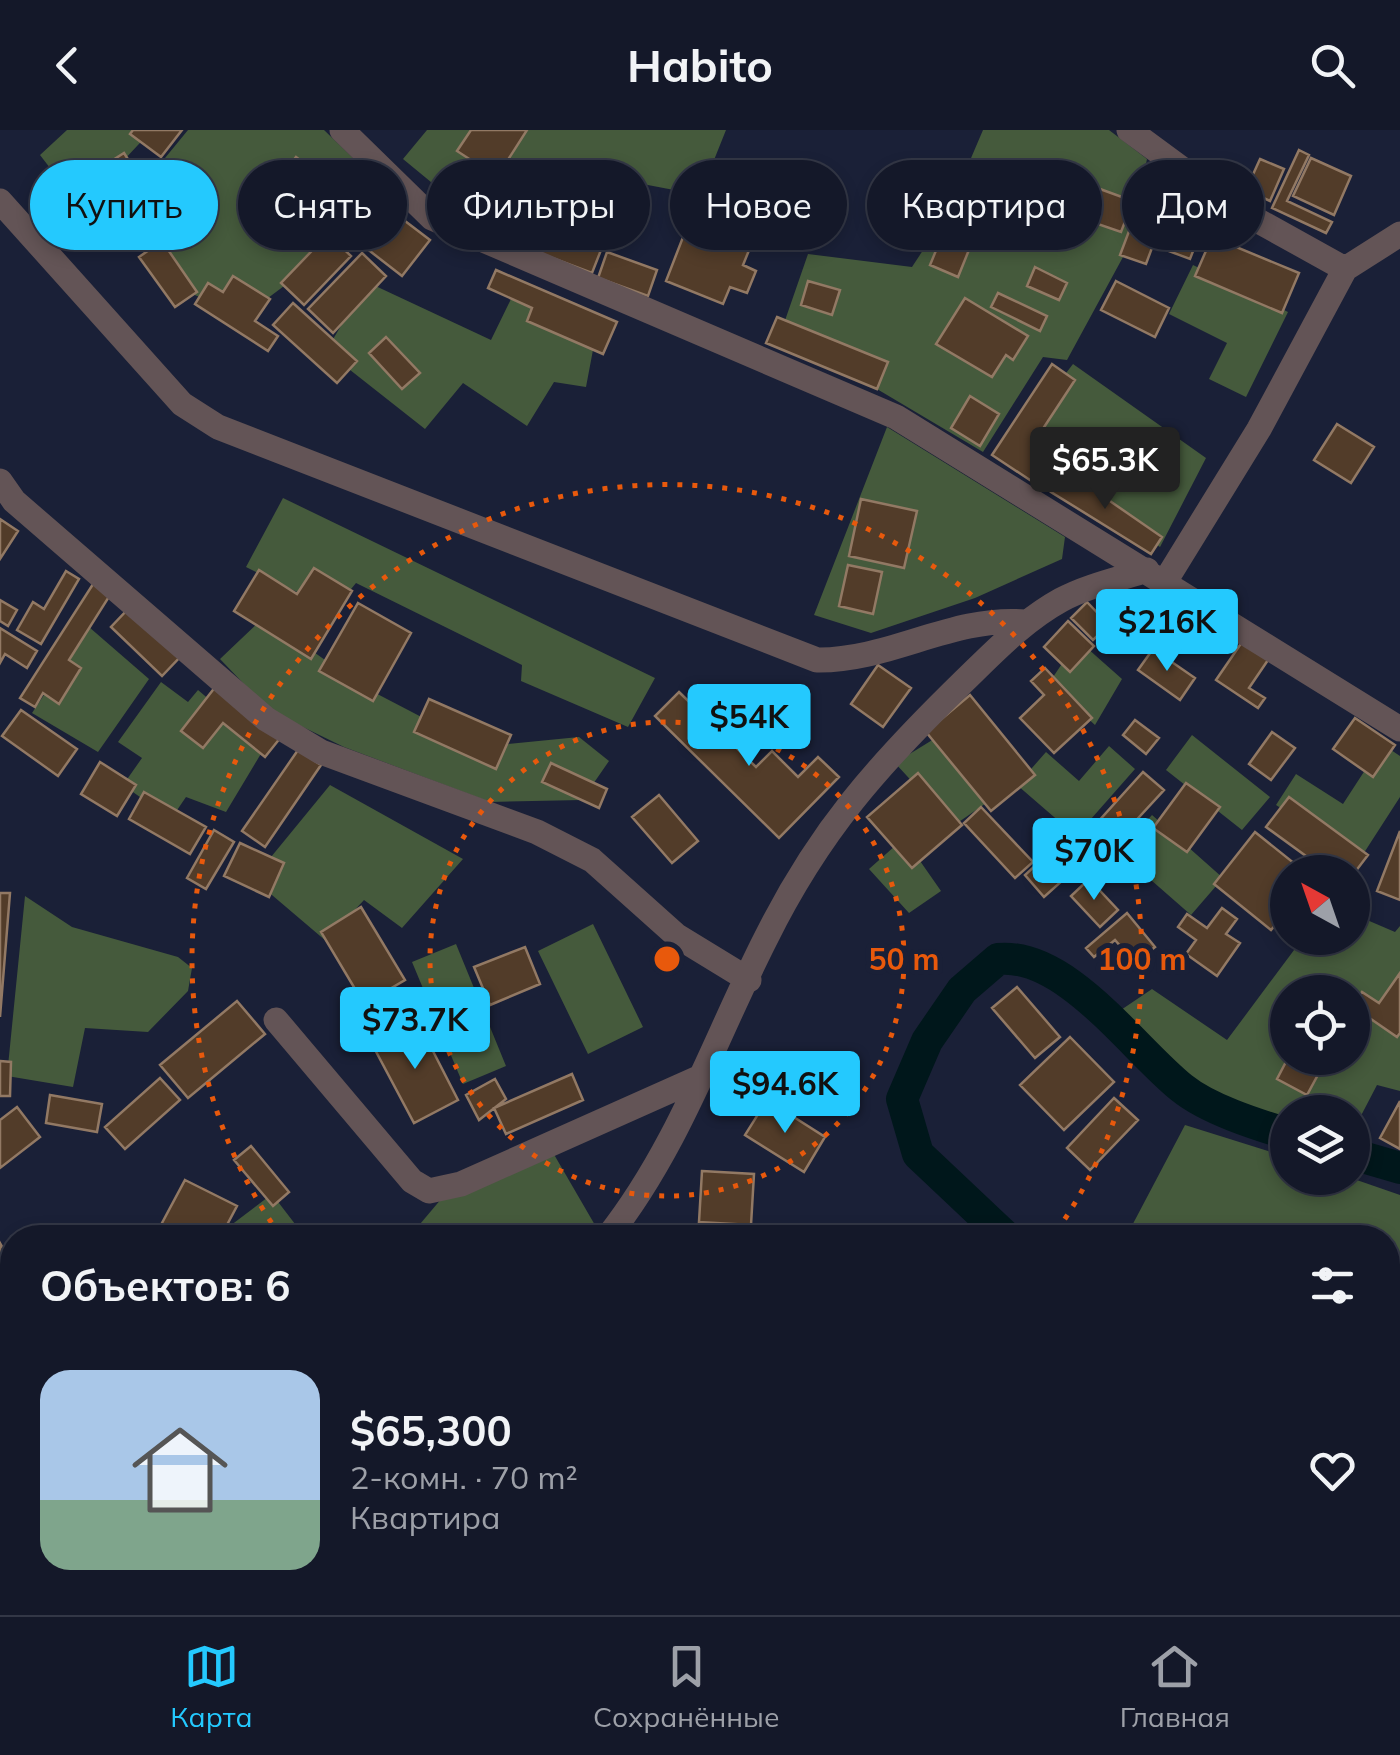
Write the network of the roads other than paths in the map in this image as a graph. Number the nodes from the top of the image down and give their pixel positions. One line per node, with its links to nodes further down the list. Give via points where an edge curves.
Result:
1 (342, 130): 7 (lane, via 432,218 896,417)
2 (1129, 130): 5 (lane, via 1235,208)
3 (0, 201): 8 (lane, via 182,404 218,426 817,660 842,660 975,623)
4 (1400, 234): 5 (lane)
5 (1346, 268): 7 (lane, via 1259,428)
6 (0, 480): 10 (lane, via 28,514 266,718 320,752 537,832 592,860 678,936)
7 (1156, 575): 8 (lane, via 1064,598); 9 (lane)
8 (1025, 622): 10 (lane, via 838,814 799,873)
9 (1400, 729)
10 (748, 980): 12 (lane)
11 (276, 1020): 12 (lane, via 412,1181 429,1191 461,1184)
12 (703, 1076): 13 (lane, via 664,1158)
13 (617, 1225)

